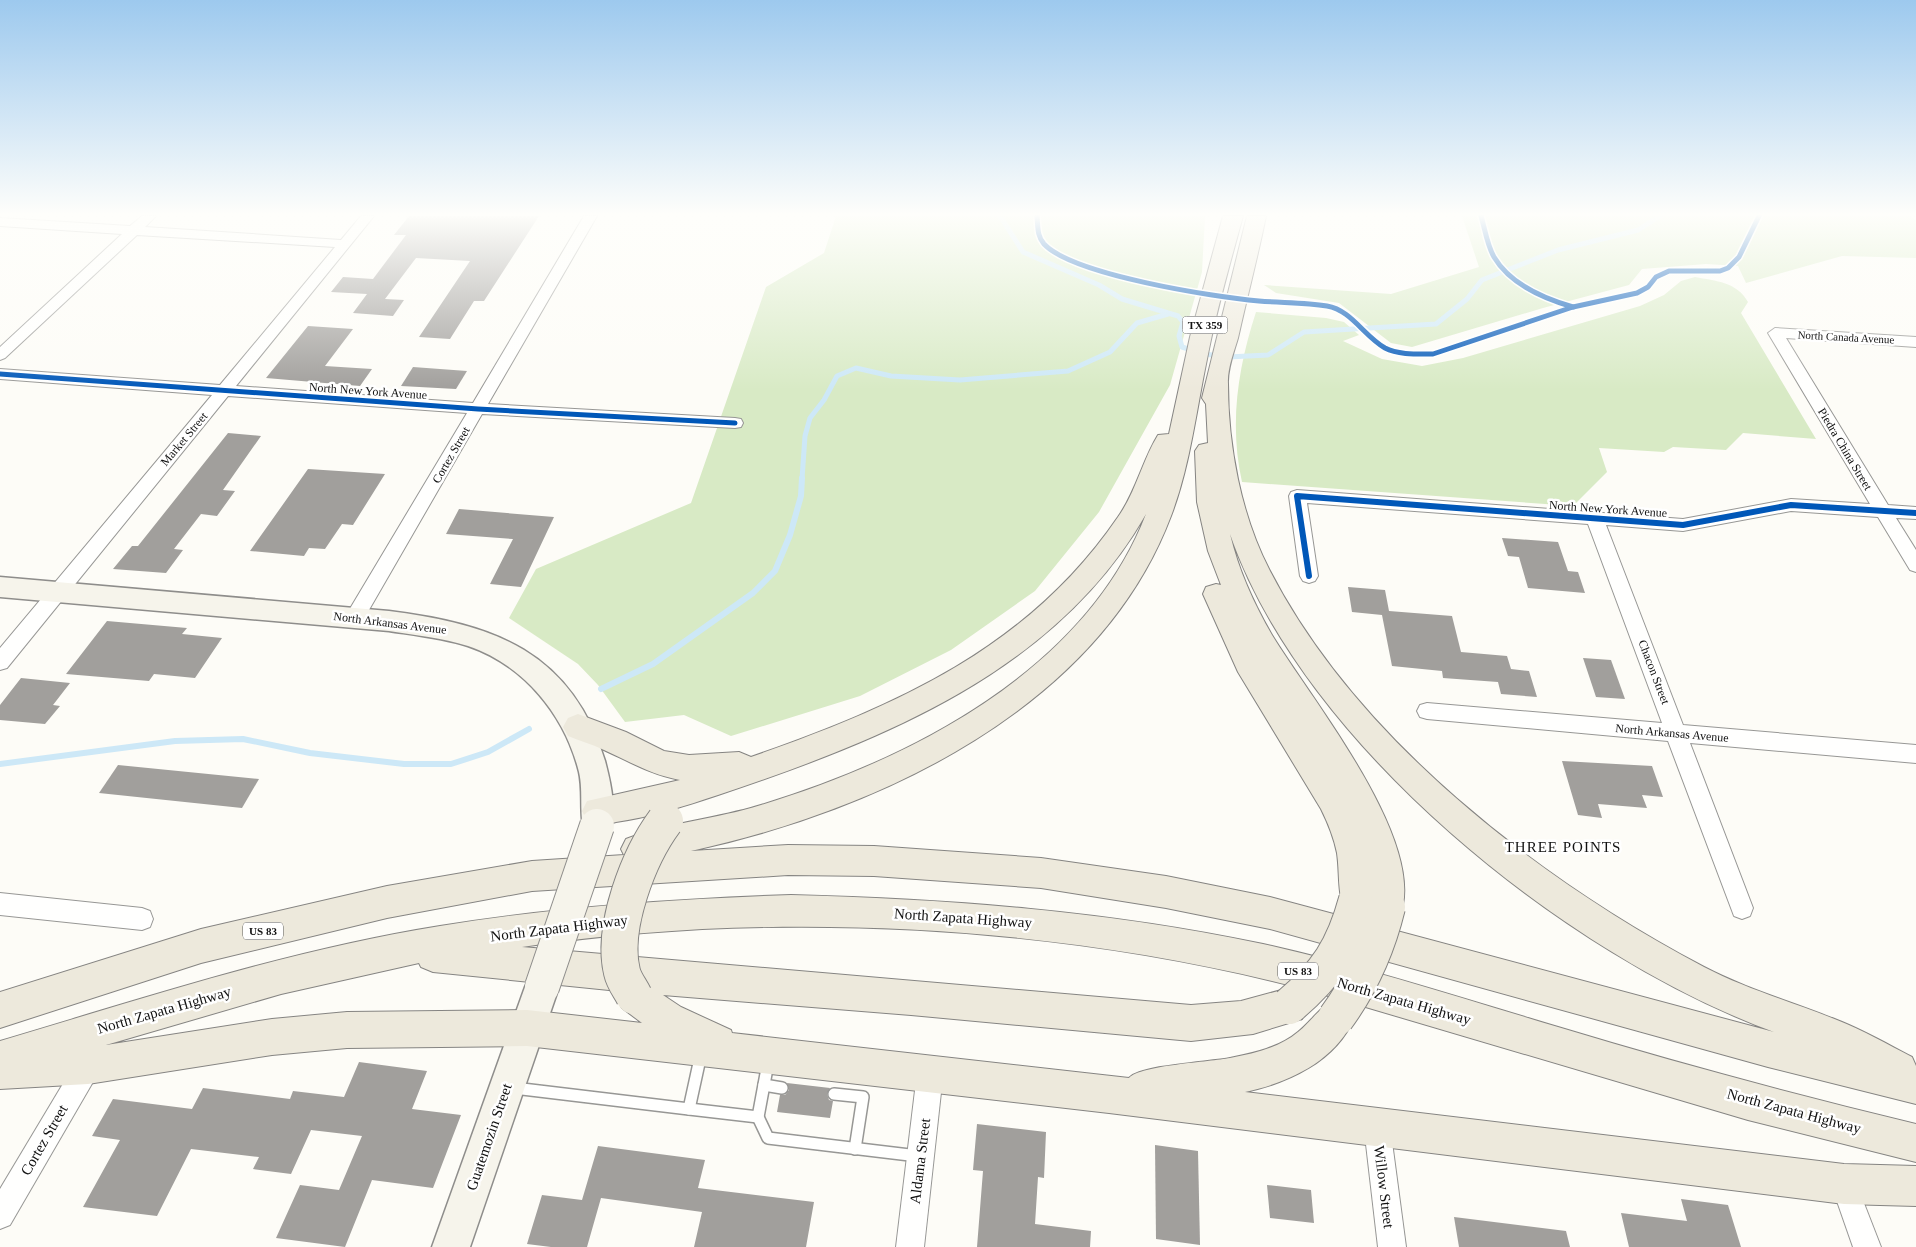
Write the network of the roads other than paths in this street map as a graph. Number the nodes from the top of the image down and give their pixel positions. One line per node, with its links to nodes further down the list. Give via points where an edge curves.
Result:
1 (87, 274): 8 (street)
2 (320, 274): 11 (street, Market Street)
3 (557, 274): 12 (street, Cortez Street)
4 (1219, 274): 10 (main road, TX 359)
5 (1243, 274): 10 (main road, TX 359)
6 (1775, 333): 7 (street, North Canada Avenue); 15 (street, Piedra China Street)
7 (1916, 342)
8 (0, 355)
9 (0, 374): 11 (street, North New York Avenue)
10 (1204, 379): 28 (main road, via 1160,457 1129,522 1100,563 1072,594 982,667 934,695 878,724); 30 (main road, via 1183,430 1166,493 1132,570 1113,598 1074,643 1029,686 973,725 904,765 842,792 758,821); 32 (main road, via 1207,490 1211,524 1225,569 1245,614 1368,813 1383,852 1387,876); 44 (main road, via 1228,495 1244,543 1263,583 1290,631 1336,695 1406,771 1466,826 1605,930 1693,980 1767,1013 1837,1038)
11 (223, 392): 12 (street, North New York Avenue); 21 (street, Market Street)
12 (478, 409): 13 (street, North New York Avenue); 22 (street, Cortez Street)
13 (735, 423)
14 (1297, 496): 17 (street, North New York Avenue); 19 (street)
15 (1882, 510): 16 (street, North New York Avenue); 17 (street, North New York Avenue, via 1791,505 1684,525); 18 (street, Piedra China Street)
16 (1916, 513)
17 (1595, 520): 26 (street, Chacon Street)
18 (1916, 565)
19 (1309, 576)
20 (0, 587): 21 (main road, North Arkansas Avenue)
21 (58, 592): 22 (main road, North Arkansas Avenue); 23 (street, Market Street)
22 (355, 617): 25 (main road, North Arkansas Avenue, via 445,628 502,649 551,689)
23 (0, 662)
24 (1427, 710): 26 (street, North Arkansas Avenue)
25 (578, 727): 28 (main road, via 664,764 689,768); 29 (main road, North Arkansas Avenue, via 595,773)
26 (1677, 733): 27 (street, North Arkansas Avenue); 33 (street, Chacon Street)
27 (1916, 754)
28 (770, 764): 29 (main road); 40 (main road, bridge, via 678,810 665,822 641,859 629,897 620,950 622,971 634,996 668,1020)
29 (597, 819): 37 (main road, North Arkansas Avenue, bridge)
30 (532, 876): 36 (main road, US 83, via 387,902 201,946); 45 (main road, US 83, via 788,860 932,864 1041,873 1270,912 1712,1034)
31 (0, 904): 34 (street)
32 (1372, 904): 35 (main road, bridge, via 1350,927 1336,959 1318,982 1289,1006 1226,1022 1191,1023 664,978); 49 (main road, bridge, via 1381,935 1370,966 1336,1018 1308,1047 1281,1063 1251,1074)
33 (1742, 908)
34 (142, 919)
35 (398, 951): 39 (main road, North Zapata Highway / US 83, via 212,995); 53 (main road, North Zapata Highway / US 83, via 520,931 661,916 749,912 853,911 1048,924 1264,962 1790,1112)
36 (0, 1010)
37 (527, 1028): 38 (main road); 41 (main road, via 347,1030 272,1037); 46 (main road, Guatemozin Street)
38 (702, 1049): 40 (main road); 50 (lane)
39 (0, 1059)
40 (757, 1064): 43 (main road); 47 (lane); 51 (lane)
41 (88, 1066): 42 (main road); 58 (street, Cortez Street)
42 (0, 1071)
43 (930, 1074): 49 (main road); 55 (street, Aldama Street)
44 (1916, 1079)
45 (1916, 1085)
46 (506, 1087): 50 (lane); 59 (main road, Guatemozin Street)
47 (782, 1088)
48 (834, 1094): 54 (lane, via 863,1097)
49 (1110, 1094): 52 (main road)
50 (689, 1109): 51 (lane)
51 (758, 1117): 54 (lane, via 768,1138)
52 (1377, 1126): 56 (main road); 61 (street, Willow Street)
53 (1916, 1143)
54 (855, 1149): 55 (lane)
55 (920, 1156): 60 (street, Aldama Street)
56 (1844, 1184): 57 (main road); 62 (street)
57 (1916, 1186)
58 (0, 1215)
59 (451, 1247)
60 (910, 1247)
61 (1392, 1247)
62 (1867, 1247)

